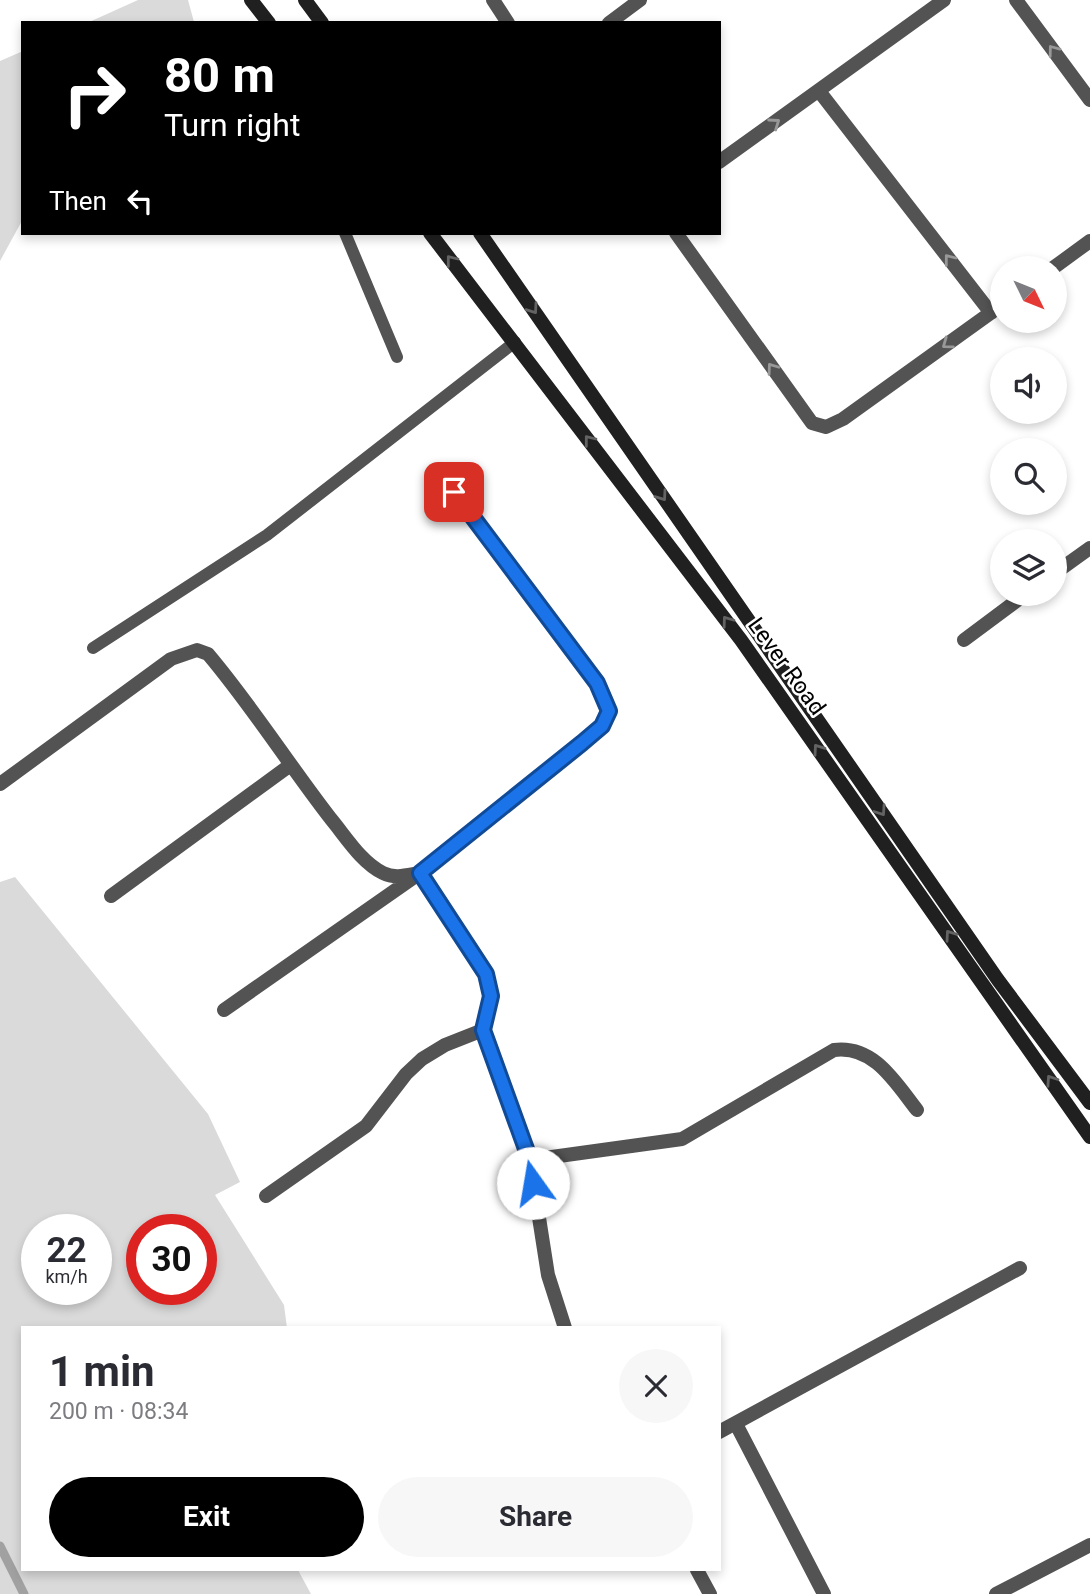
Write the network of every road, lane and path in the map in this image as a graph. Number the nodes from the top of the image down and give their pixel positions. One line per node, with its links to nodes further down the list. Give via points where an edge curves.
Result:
1 (251, 0): 7 (main road)
2 (305, 0): 8 (main road)
3 (493, 0): 9 (street)
4 (640, 0): 10 (street)
5 (944, 0): 11 (street)
6 (1016, 0): 12 (street, one-way to 6)
7 (267, 21)
8 (321, 21)
9 (507, 21)
10 (612, 21)
11 (819, 91): 13 (street, one-way to 11); 20 (street, one-way to 11)
12 (1090, 100)
13 (721, 161)
14 (346, 235): 23 (lane)
15 (432, 235): 22 (main road, Lever Road, one-way to 15)
16 (481, 235): 36 (main road, Lever Road, one-way to 36, via 998,980)
17 (677, 235): 21 (street, one-way to 17, via 843,419 819,426 812,423)
18 (1090, 241): 19 (street)
19 (1068, 257)
20 (990, 300)
21 (990, 314)
22 (515, 342): 29 (lane, via 267,535); 38 (main road, Lever Road, one-way to 22, via 741,640)
23 (397, 356)
24 (438, 470): 32 (street, via 597,683 609,711 602,726)
25 (1090, 548): 26 (street)
26 (1067, 564)
27 (1010, 606): 28 (street)
28 (964, 640)
29 (93, 648)
30 (289, 766): 31 (street, via 213,660 198,650 171,659); 32 (street, via 369,863 394,877); 33 (street)
31 (0, 784)
32 (420, 873): 34 (street); 35 (street, via 486,974 491,996)
33 (111, 896)
34 (224, 1010)
35 (483, 1030): 39 (street); 40 (street, via 422,1059 366,1126)
36 (1090, 1103)
37 (918, 1110): 39 (street, via 879,1063 848,1048 834,1050 682,1139)
38 (1090, 1137)
39 (530, 1160): 42 (street, via 548,1275)
40 (266, 1196)
41 (1020, 1268): 43 (street)
42 (564, 1326)
43 (736, 1424): 44 (street); 48 (street)
44 (721, 1431)
45 (1090, 1545): 49 (street)
46 (698, 1571): 47 (street)
47 (710, 1594)
48 (824, 1594)
49 (996, 1594)

